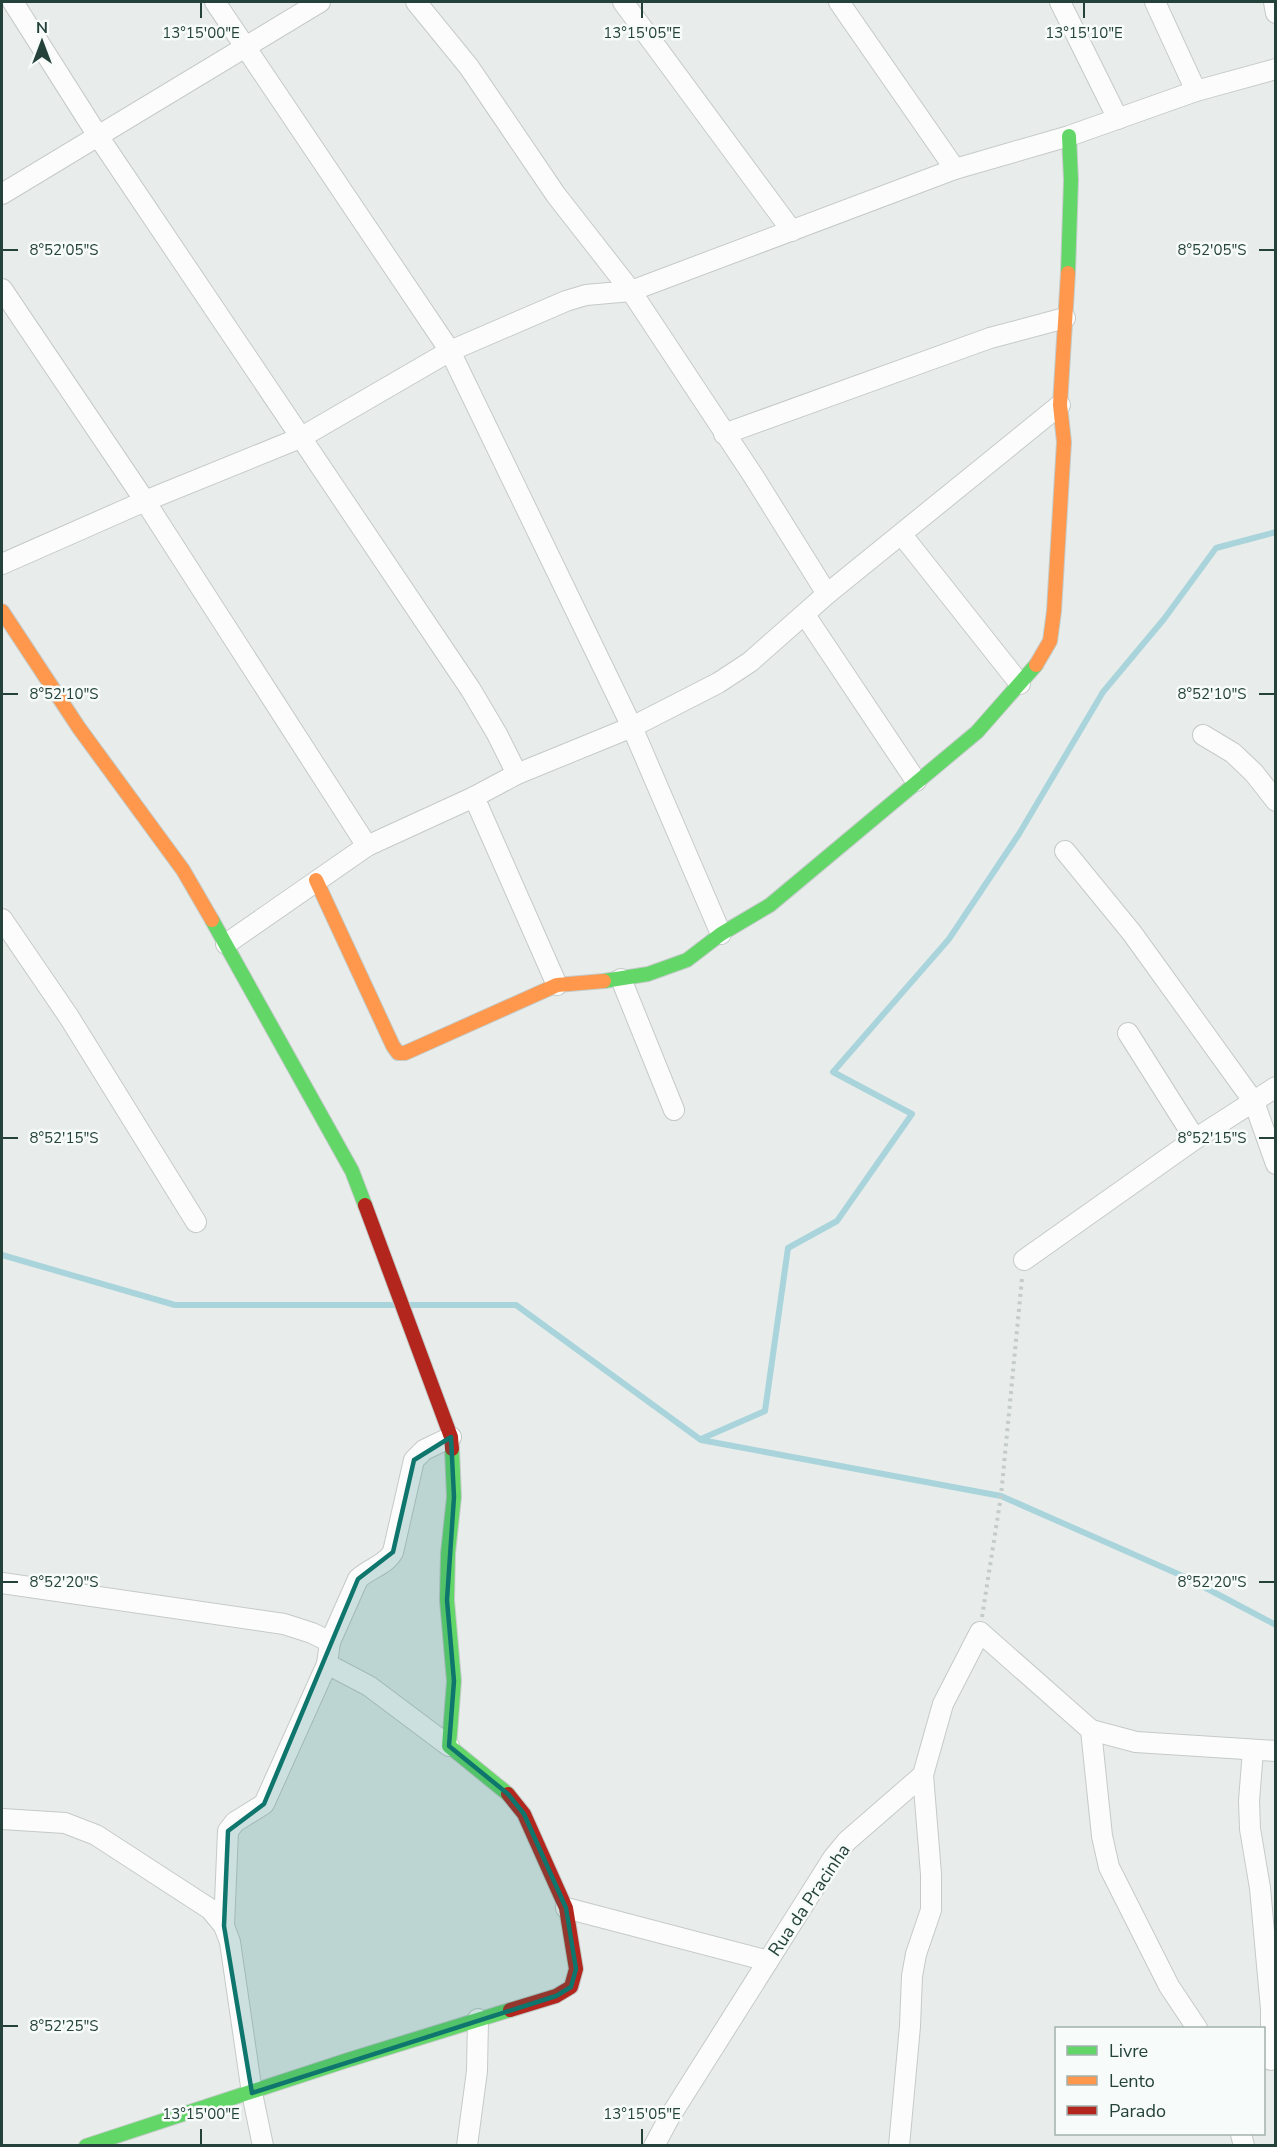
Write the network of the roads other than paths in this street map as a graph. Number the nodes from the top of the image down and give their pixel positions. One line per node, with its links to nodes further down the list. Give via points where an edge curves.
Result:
1 (13, 2): 15 (street)
2 (215, 2): 11 (street)
3 (320, 2): 11 (street)
4 (416, 2): 21 (street, via 469,67 556,195)
5 (623, 2): 19 (street)
6 (839, 2): 17 (street)
7 (1060, 2): 14 (street)
8 (1155, 2): 13 (street)
9 (1274, 2): 10 (street)
10 (1275, 13)
11 (244, 46): 15 (street); 23 (street)
12 (1275, 69): 13 (street)
13 (1196, 91): 14 (street)
14 (1118, 119): 16 (street)
15 (98, 136): 18 (street); 26 (street)
16 (1069, 136): 17 (street); 22 (street)
17 (955, 169): 19 (street)
18 (2, 194)
19 (792, 231): 21 (street)
20 (2, 289): 27 (street)
21 (631, 291): 23 (street, via 566,301); 25 (street)
22 (1065, 318): 24 (street); 25 (street, via 990,338)
23 (450, 351): 26 (street); 34 (street)
24 (1060, 405): 28 (street); 33 (street, via 1064,442 1050,641)
25 (724, 434): 30 (street)
26 (300, 438): 27 (street); 36 (street, via 471,690)
27 (145, 501): 29 (street); 40 (street)
28 (902, 535): 30 (street); 33 (street)
29 (2, 564)
30 (827, 594): 32 (street)
31 (2, 611): 45 (street, via 80,728 183,870)
32 (805, 615): 34 (street, via 750,662 718,683); 37 (street)
33 (1020, 684): 37 (street, via 977,732)
34 (632, 727): 36 (street); 44 (street)
35 (1203, 735): 39 (street, via 1233,753)
36 (517, 774): 38 (street)
37 (916, 781): 44 (street, via 770,905)
38 (474, 797): 40 (street); 47 (street)
39 (1275, 801)
40 (368, 846): 42 (street)
41 (1065, 851): 50 (street, via 1132,933)
42 (316, 880): 45 (street); 47 (street, via 398,1053)
43 (2, 919): 54 (street, via 69,1017)
44 (721, 934): 46 (street, via 687,960)
45 (226, 944): 56 (street, via 352,1171)
46 (621, 980): 47 (street); 51 (street)
47 (557, 985)
48 (1128, 1032): 52 (street)
49 (1275, 1088): 50 (street)
50 (1254, 1102): 52 (street); 53 (street)
51 (674, 1110)
52 (1195, 1139): 55 (street)
53 (1275, 1164)
54 (196, 1222)
55 (1024, 1260)
56 (451, 1437): 58 (street, via 424,1450 414,1460 393,1552 388,1560 358,1579); 61 (street, via 454,1497 447,1600 454,1681)
57 (2, 1583): 58 (street, via 284,1624)
58 (330, 1642): 59 (street)
59 (327, 1664): 61 (street, via 369,1686); 67 (street, via 264,1804 228,1831)
60 (1091, 1730): 62 (street, via 1136,1742); 64 (street, via 980,1632 943,1704); 70 (street, via 1109,1867 1169,1986)
61 (449, 1746): 66 (street, via 508,1794 524,1814)
62 (1253, 1750): 63 (street); 71 (street, via 1249,1801 1271,2009)
63 (1275, 1751)
64 (923, 1775): 68 (street, Rua da Pracinha, via 847,1841); 77 (street, via 931,1910 912,1976)
65 (2, 1819): 67 (street, via 65,1823 96,1835 210,1909)
66 (566, 1908): 68 (street); 69 (street, via 576,1969 571,1987 556,1996)
67 (224, 1926): 72 (street, via 230,1941)
68 (768, 1961): 76 (street, Rua da Pracinha)
69 (478, 2019): 72 (street); 75 (street, via 477,2071)
70 (1196, 2027)
71 (1270, 2063)
72 (252, 2093): 73 (street); 74 (street)
73 (86, 2145)
74 (263, 2145)
75 (467, 2145)
76 (654, 2145)
77 (899, 2145)

